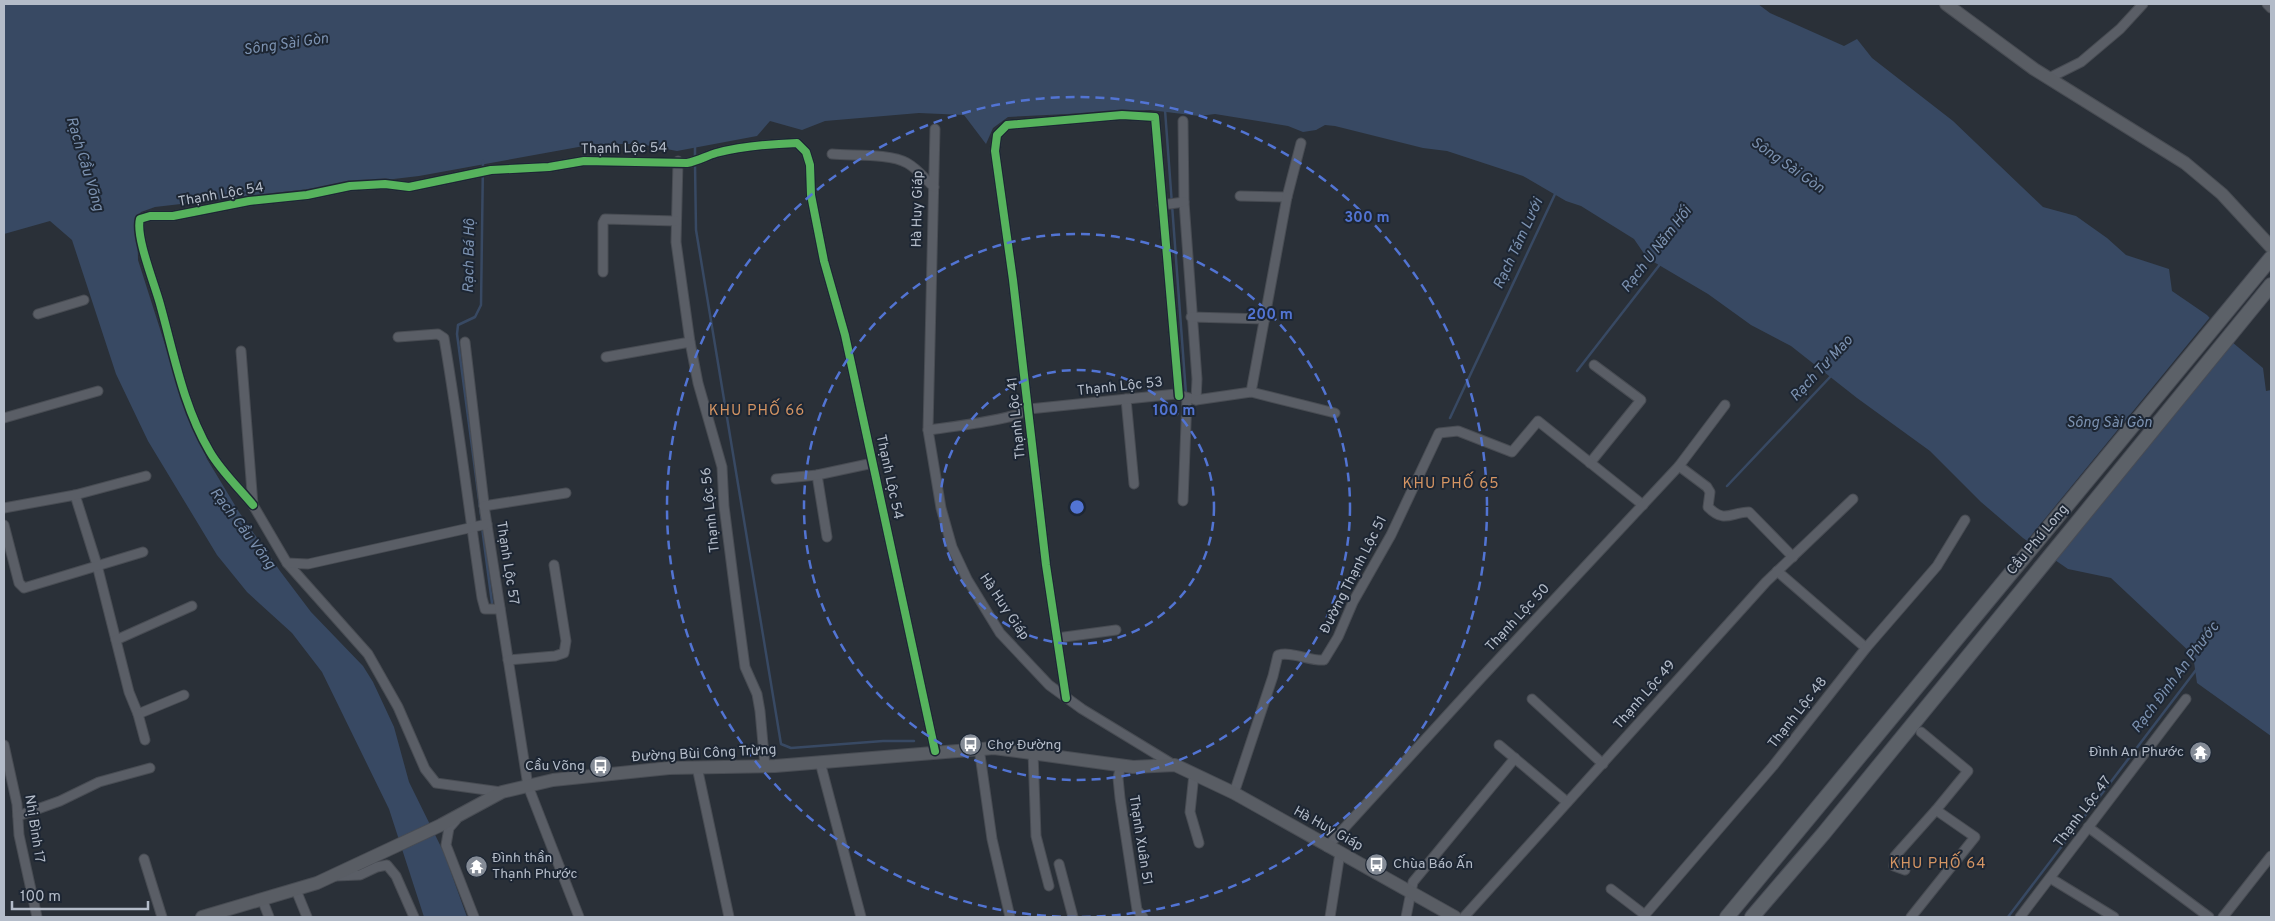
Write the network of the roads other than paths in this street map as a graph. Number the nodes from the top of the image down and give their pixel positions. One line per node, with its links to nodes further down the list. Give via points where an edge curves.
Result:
1 (1946, 4): 5 (street)
2 (2142, 4): 5 (street, via 2120,29 2081,62)
3 (2267, 4): 4 (street)
4 (2271, 8)
5 (2049, 78): 17 (street, via 2186,163)
6 (1183, 121): 14 (street)
7 (935, 130): 11 (street, Hà Huy Giáp)
8 (1301, 143): 13 (street)
9 (832, 154): 11 (street, via 893,158 906,162)
10 (678, 161): 16 (street, Thạnh Lộc 56); 40 (street, Thạnh Lộc 54, via 700,161 714,153 760,144 797,143 806,152 824,261 845,335); 51 (street, Thạnh Lộc 54, via 584,161 549,167 489,170 409,187 385,184 350,186 140,219 144,251 192,414 210,453)
11 (934, 187): 39 (street, Hà Huy Giáp)
12 (1240, 196): 13 (street)
13 (1287, 198): 24 (street)
14 (1183, 202): 15 (street); 23 (street)
15 (1163, 205): 33 (street); 36 (street, Thạnh Lộc 41, via 1155,117 1122,114 1007,125 997,135 995,151)
16 (676, 221): 19 (street, via 605,219); 27 (street, Thạnh Lộc 56)
17 (2269, 240)
18 (2271, 258): 134 (main road, Cầu Phú Long)
19 (602, 272)
20 (2271, 284): 135 (main road, Cầu Phú Long)
21 (84, 300): 22 (street)
22 (38, 314)
23 (1191, 317): 24 (street); 33 (street, via 1197,379)
24 (1265, 319): 32 (street)
25 (398, 336): 58 (street, via 438,334 444,338)
26 (465, 342): 53 (street, Thạnh Lộc 57)
27 (690, 342): 29 (street); 89 (street, Thạnh Lộc 56, via 722,467 745,667 757,694)
28 (241, 351): 51 (street)
29 (606, 357)
30 (1594, 365): 41 (street, via 1641,400)
31 (98, 391): 38 (street)
32 (1251, 392): 33 (street, Thạnh Lộc 53); 37 (street, Thạnh Lộc 53)
33 (1187, 398): 34 (street, Thạnh Lộc 53, via 1176,394); 50 (street)
34 (1126, 400): 36 (street, Thạnh Lộc 53); 46 (street)
35 (1725, 405): 42 (street, Thạnh Lộc 50)
36 (1026, 411): 39 (street, Thạnh Lộc 53); 69 (street, Thạnh Lộc 41)
37 (1335, 413)
38 (4, 418)
39 (928, 430): 74 (street, Hà Huy Giáp, via 941,508 952,547 968,579 1014,650 1049,686)
40 (873, 463): 43 (street); 83 (street, Thạnh Lộc 54)
41 (1590, 463): 52 (street); 96 (street, Đường Thạnh Lộc 51, via 1538,421 1512,452 1458,431 1440,433 1391,535 1324,660 1313,661 1284,653 1278,655)
42 (1679, 466): 52 (street, Thạnh Lộc 50); 61 (street, via 1707,487 1710,492 1708,507 1712,511 1723,517 1749,512)
43 (818, 475): 45 (street); 59 (street)
44 (146, 476): 48 (street)
45 (776, 480)
46 (1134, 484)
47 (566, 493): 53 (street)
48 (75, 494): 54 (street); 63 (street)
49 (1853, 499): 61 (street, Thạnh Lộc 49)
50 (1183, 501)
51 (253, 505): 62 (street)
52 (1643, 505): 103 (street, Thạnh Lộc 50)
53 (484, 506): 56 (street, Thạnh Lộc 57)
54 (4, 508)
55 (1965, 520): 71 (street, Thạnh Lộc 48, via 1937,566)
56 (487, 524): 58 (street); 67 (street, Thạnh Lộc 57)
57 (4, 525): 63 (street, via 19,583 24,588)
58 (474, 527): 62 (street, via 308,564); 67 (street, via 483,604 485,609)
59 (827, 537)
60 (143, 552): 63 (street)
61 (1793, 557): 65 (street, Thạnh Lộc 49)
62 (287, 563): 95 (street, via 368,654 398,707 425,769 436,783)
63 (98, 565): 70 (street)
64 (554, 565): 72 (street, via 566,641 564,653)
65 (1777, 571): 71 (street); 87 (street, Thạnh Lộc 49)
66 (192, 606): 70 (street)
67 (500, 609): 72 (street, Thạnh Lộc 57)
68 (1116, 630): 69 (street)
69 (1057, 638): 74 (street, Thạnh Lộc 41)
70 (116, 640): 77 (street)
71 (1866, 648): 116 (street, Thạnh Lộc 48, via 1773,766)
72 (508, 660): 94 (street, Thạnh Lộc 57)
73 (184, 695): 77 (street)
74 (1066, 698): 90 (street, Hà Huy Giáp)
75 (1532, 699): 87 (street)
76 (2186, 699): 101 (street, Thạnh Lộc 47)
77 (138, 714): 79 (street)
78 (1920, 732): 98 (street, via 1968,771)
79 (145, 740)
80 (4, 745): 100 (street, Nhị Bình 17)
81 (1499, 745): 85 (street)
82 (979, 748): 83 (street, Đường Bùi Công Trừng); 84 (street, Đường Bùi Công Trừng); 127 (street, via 992,839)
83 (935, 751): 86 (street, Đường Bùi Công Trừng)
84 (1033, 752): 88 (street, Đường Bùi Công Trừng); 111 (street, via 1036,836)
85 (1515, 758): 97 (street); 114 (street, via 1413,882)
86 (820, 762): 89 (street, Đường Bùi Công Trừng); 126 (street)
87 (1603, 764): 97 (street, Thạnh Lộc 49)
88 (1121, 765): 90 (street, Đường Bùi Công Trừng); 129 (street, Thạnh Xuân 51, via 1118,778 1120,798 1137,910)
89 (765, 766): 91 (street, Đường Bùi Công Trừng)
90 (1174, 766): 93 (street, Hà Huy Giáp)
91 (697, 767): 94 (street, Đường Bùi Công Trừng, via 572,778); 125 (street)
92 (150, 768): 100 (street, via 99,782)
93 (1194, 774): 96 (street, Hà Huy Giáp); 102 (street, via 1190,812)
94 (528, 786): 95 (street, Đường Bùi Công Trừng); 124 (street, Thạnh Lộc 57)
95 (502, 792): 99 (street, Đường Bùi Công Trừng)
96 (1234, 793): 103 (street, Hà Huy Giáp)
97 (1567, 802): 133 (street, Thạnh Lộc 49)
98 (1936, 810): 108 (street, via 1895,856 1894,866); 136 (street, via 1975,838)
99 (461, 814): 109 (street, Đường Bùi Công Trừng); 123 (street, via 449,828 446,845)
100 (18, 816): 117 (street, Nhị Bình 17, via 19,835)
101 (2088, 827): 110 (street, Thạnh Lộc 47); 139 (street)
102 (1199, 843)
103 (1327, 847): 104 (street, Hà Huy Giáp)
104 (1340, 853): 114 (street, Hà Huy Giáp); 130 (street)
105 (2271, 856): 140 (street)
106 (144, 859): 118 (street)
107 (1059, 864): 128 (street)
108 (1905, 870)
109 (333, 876): 113 (street, Đường Bùi Công Trừng); 122 (street, via 360,875 387,866 396,876)
110 (2050, 878): 137 (street, Thạnh Lộc 47); 138 (street)
111 (1049, 886)
112 (1611, 889): 116 (street)
113 (296, 890): 115 (street, Đường Bùi Công Trừng); 121 (street)
114 (1410, 891): 131 (street); 132 (street, Hà Huy Giáp)
115 (262, 899): 119 (street, Đường Bùi Công Trừng); 120 (street)
116 (1644, 916)
117 (37, 917)
118 (162, 917)
119 (202, 917)
120 (269, 917)
121 (307, 917)
122 (414, 917)
123 (474, 917)
124 (579, 917)
125 (729, 917)
126 (861, 917)
127 (1010, 917)
128 (1073, 917)
129 (1142, 917)
130 (1330, 917)
131 (1406, 917)
132 (1456, 917)
133 (1464, 917)
134 (1727, 917)
135 (1752, 917)
136 (1911, 917)
137 (2020, 917)
138 (2114, 917)
139 (2209, 917)
140 (2223, 917)

